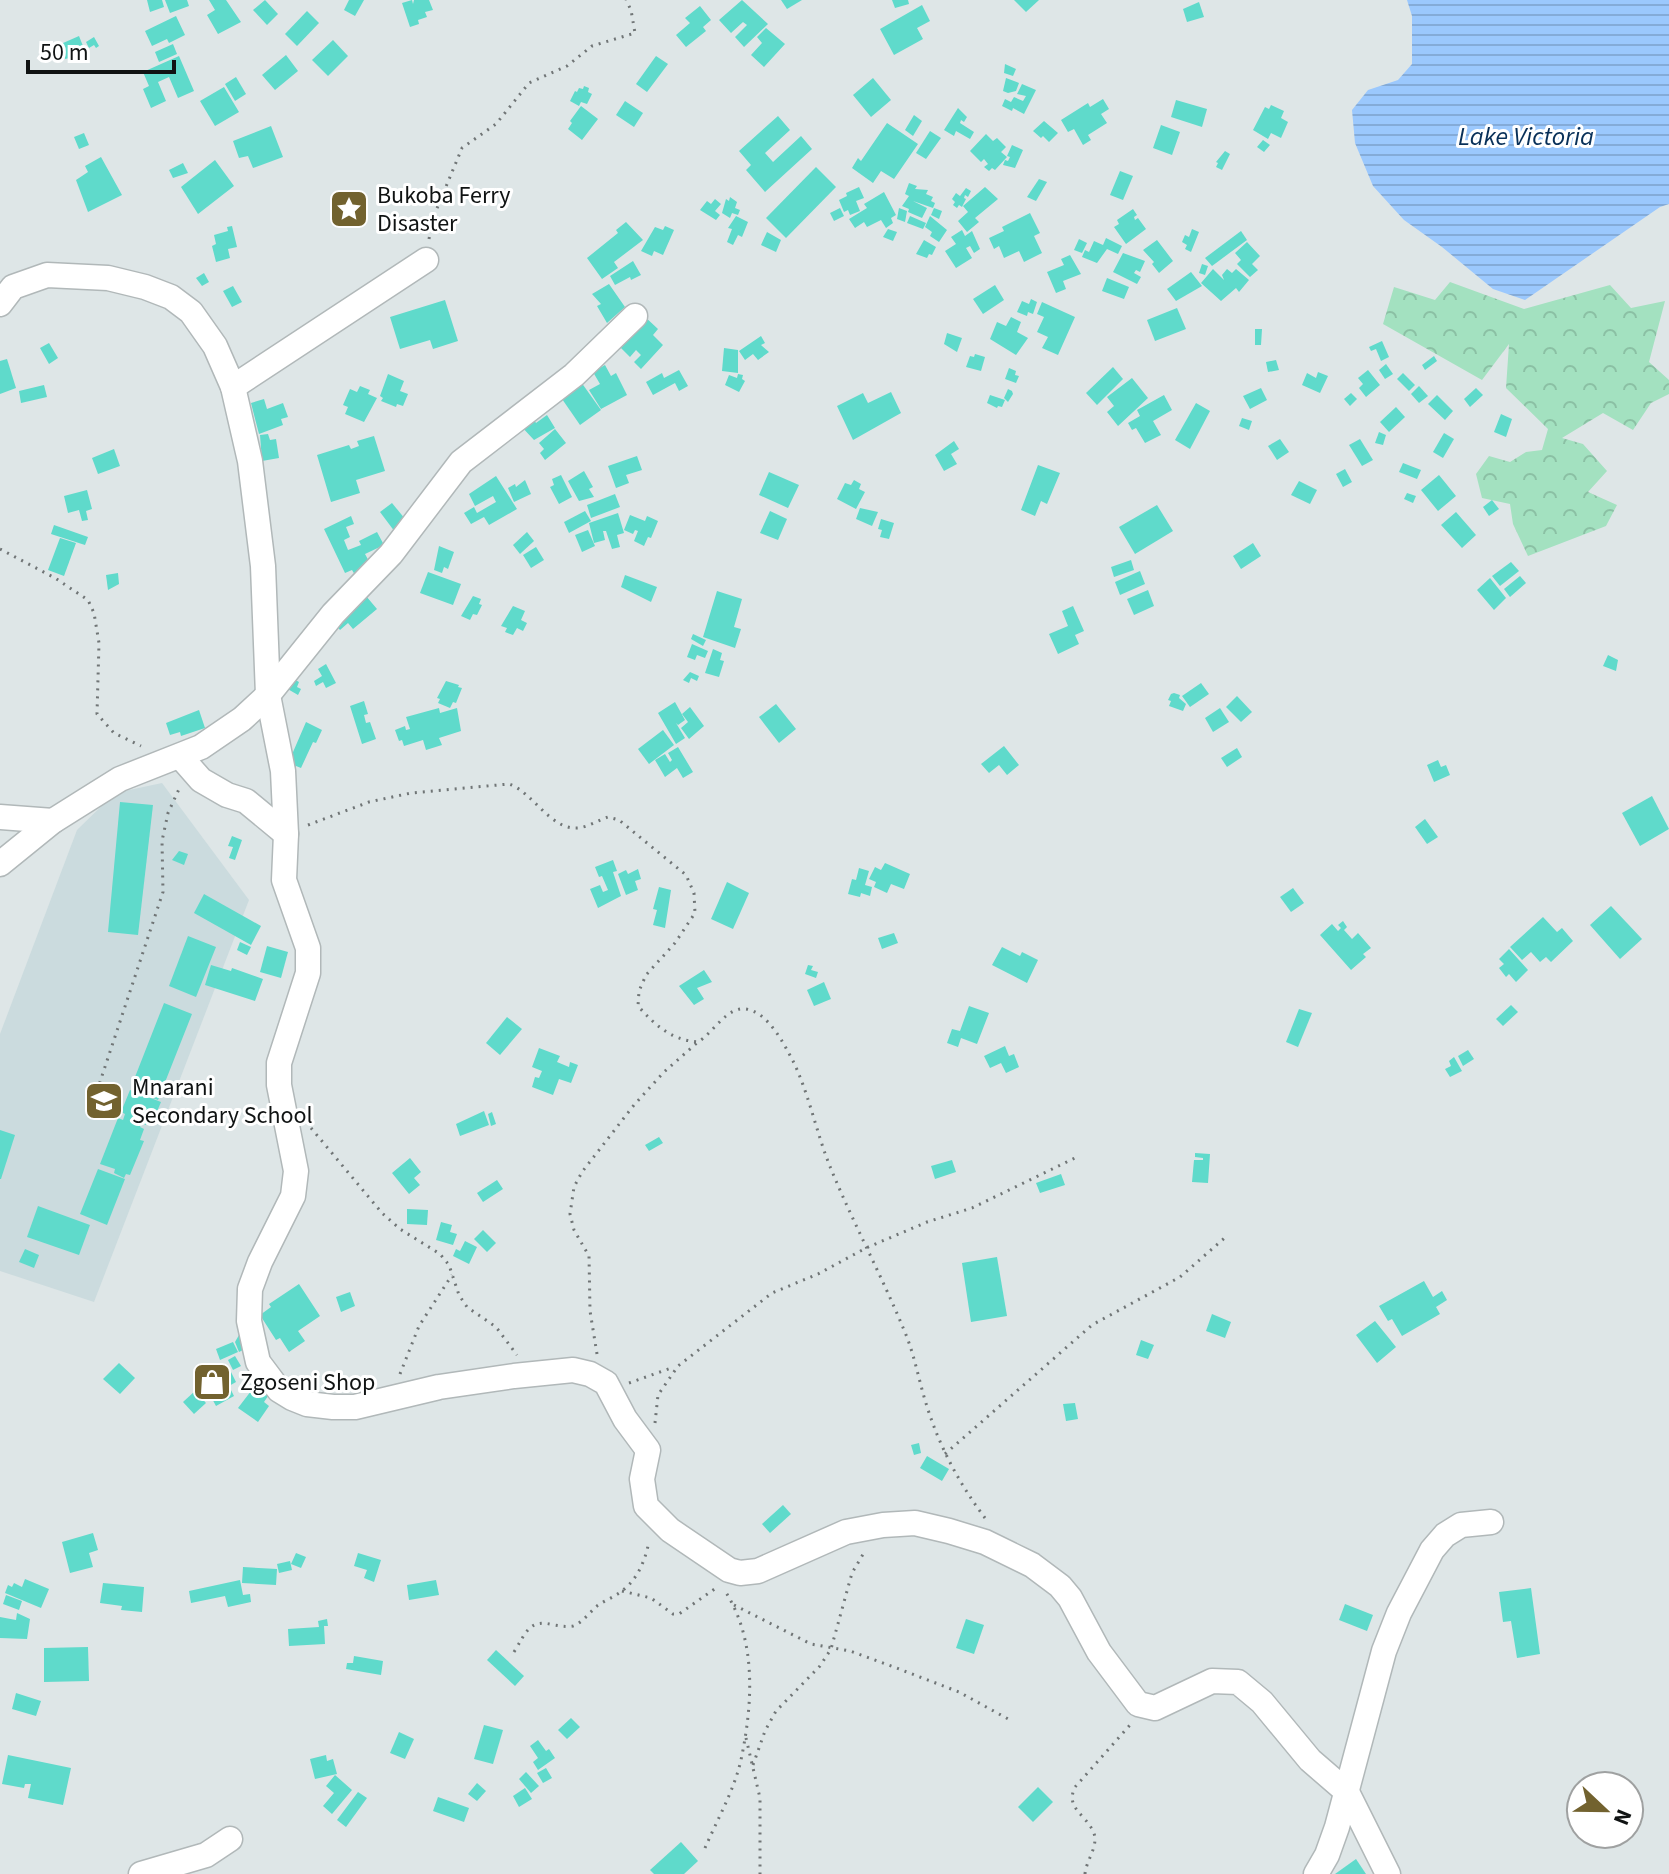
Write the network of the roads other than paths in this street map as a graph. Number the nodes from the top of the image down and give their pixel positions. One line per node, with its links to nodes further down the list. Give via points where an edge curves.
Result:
1 (426, 260): 4 (street)
2 (0, 304): 4 (street, via 13,287 47,275 108,278 145,287 191,312 215,346)
3 (635, 316): 5 (street, via 574,375 461,462 391,554 333,614)
4 (233, 387): 5 (street, via 250,461 263,566)
5 (268, 695): 6 (street); 9 (street, via 283,771)
6 (186, 763): 8 (street, via 120,779); 9 (street, via 212,787 259,809)
7 (0, 817): 8 (street)
8 (53, 821): 10 (street)
9 (286, 834): 12 (street, via 284,880 308,948 308,973 279,1063 296,1171 293,1196 250,1289 249,1321 258,1362 279,1390 307,1404 355,1407 439,1387 530,1374 602,1372 625,1419 648,1450 642,1479 646,1506 720,1565 740,1573 758,1571 846,1532 883,1525 915,1523 985,1542 1048,1575 1070,1598 1130,1696 1145,1707 1155,1708 1212,1681 1238,1682)
10 (0, 864)
11 (1491, 1522): 12 (street, via 1461,1525 1432,1550 1384,1651)
12 (1347, 1792): 15 (street); 16 (street)
13 (230, 1839): 14 (street, via 206,1855)
14 (141, 1874)
15 (1316, 1874)
16 (1388, 1874)

